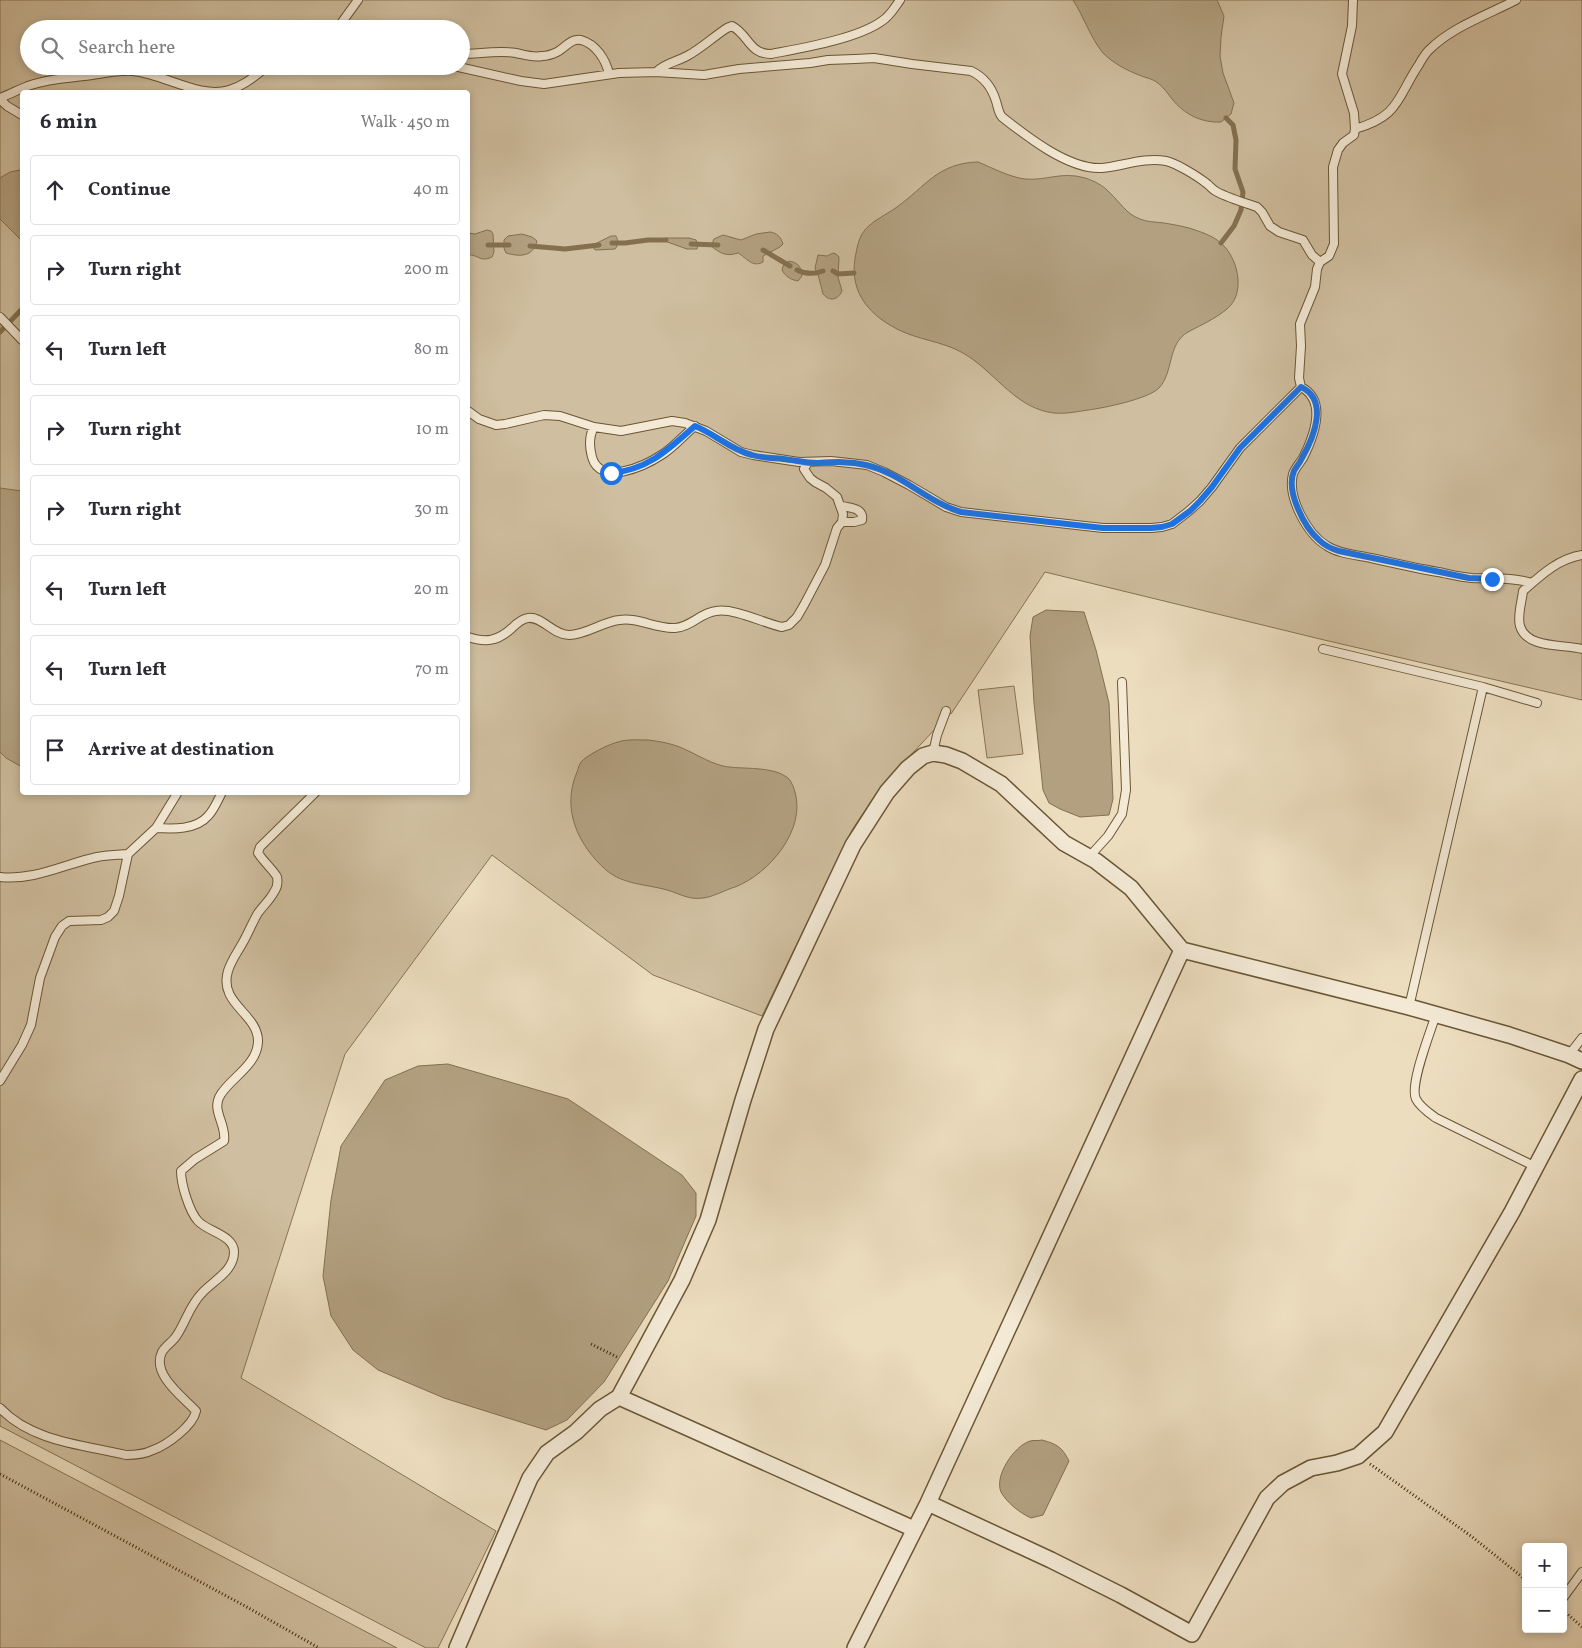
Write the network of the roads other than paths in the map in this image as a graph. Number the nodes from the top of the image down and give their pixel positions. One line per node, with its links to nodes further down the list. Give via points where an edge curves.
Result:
1 (358, 0): 5 (lane)
2 (900, 0): 8 (lane, via 883,20 872,26 845,37 771,54 756,51 732,26 686,57 668,63)
3 (1353, 0): 17 (lane, via 1352,26 1342,74 1354,113)
4 (1516, 0): 17 (lane, via 1443,37 1427,52 1399,102 1385,116)
5 (344, 20)
6 (470, 54): 9 (lane, via 544,56 582,40 599,53)
7 (470, 70): 9 (lane, via 544,84)
8 (656, 72): 9 (lane); 18 (lane, via 704,76 739,69 874,58 972,71 987,83 1002,117 1067,160 1091,168 1142,160 1178,165 1215,191 1257,207 1270,226 1302,240)
9 (608, 74)
10 (88, 75): 15 (lane, via 45,81)
11 (153, 75): 13 (lane)
12 (255, 75): 14 (lane)
13 (201, 90)
14 (231, 90)
15 (0, 99): 16 (lane)
16 (20, 114)
17 (1355, 129): 18 (lane, via 1354,135 1343,144 1335,158 1334,244 1329,256)
18 (1320, 262): 21 (lane, via 1315,287 1300,324)
19 (0, 317): 20 (lane)
20 (20, 337)
21 (1301, 387): 25 (lane, via 1240,448 1190,511 1162,527 1103,528 961,512 867,465); 29 (lane, via 1310,392 1317,410 1310,440 1293,472 1292,490 1305,522 1319,540 1339,551 1406,566 1469,578 1509,578)
22 (470, 413): 24 (lane, via 496,425 544,415 560,416)
23 (695, 426): 24 (lane, via 672,421 621,431); 24 (lane, via 664,454 646,464 611,473 594,464 590,434); 25 (lane, via 741,452)
24 (594, 427)
25 (808, 462): 26 (lane, via 804,468 810,478 833,493)
26 (842, 506): 27 (lane); 27 (lane, via 853,508 863,516 862,520)
27 (842, 522): 30 (lane, via 836,528 825,566 797,617 789,625 782,627 716,610 703,614 684,627 663,628 631,619 571,635 528,618 496,640)
28 (1582, 555): 29 (lane, via 1550,567)
29 (1532, 583): 32 (lane, via 1523,591 1520,609 1519,625 1525,636 1534,641)
30 (470, 638)
31 (1323, 649): 34 (lane)
32 (1582, 649)
33 (1122, 682): 43 (lane, via 1126,790 1122,814)
34 (1483, 687): 35 (lane); 46 (lane)
35 (1537, 703)
36 (946, 711): 37 (lane)
37 (933, 753): 43 (street, via 962,761 1001,784 1064,842); 53 (street, via 923,756 908,768 886,792 853,845 766,1030 708,1220 682,1280)
38 (176, 795): 41 (lane)
39 (220, 795): 41 (lane, via 208,816 200,822 183,828)
40 (313, 795): 54 (lane, via 260,847 258,853 277,876 276,890 250,927 228,971 226,982 231,997 257,1032 258,1043 248,1065 217,1102 224,1141 181,1171 181,1181 193,1214 199,1222 229,1239 234,1250 234,1258 226,1272 193,1304 160,1360 164,1378 196,1411 195,1416 168,1442 154,1450 126,1455 52,1439 29,1429)
41 (156, 828): 42 (lane)
42 (128, 854): 44 (lane, via 97,857 32,874); 51 (lane, via 114,911 101,920 69,921 62,926 40,978 31,1025)
43 (1089, 857): 45 (street, via 1131,888)
44 (0, 877)
45 (1182, 950): 46 (street); 55 (street)
46 (1409, 1007): 47 (street)
47 (1436, 1014): 49 (street); 52 (lane, via 1417,1074 1415,1098 1436,1118)
48 (1582, 1038): 49 (lane)
49 (1576, 1058)
50 (1582, 1079): 52 (street)
51 (0, 1081)
52 (1536, 1167): 59 (street, via 1384,1432 1358,1456 1311,1468 1283,1483 1267,1498)
53 (619, 1398): 56 (street); 60 (street, via 600,1409 548,1453 530,1478)
54 (0, 1408)
55 (928, 1502): 56 (street); 59 (street, via 1121,1594)
56 (914, 1529): 61 (street)
57 (1582, 1572): 58 (lane)
58 (1567, 1593)
59 (1194, 1641)
60 (457, 1648)
61 (855, 1648)

